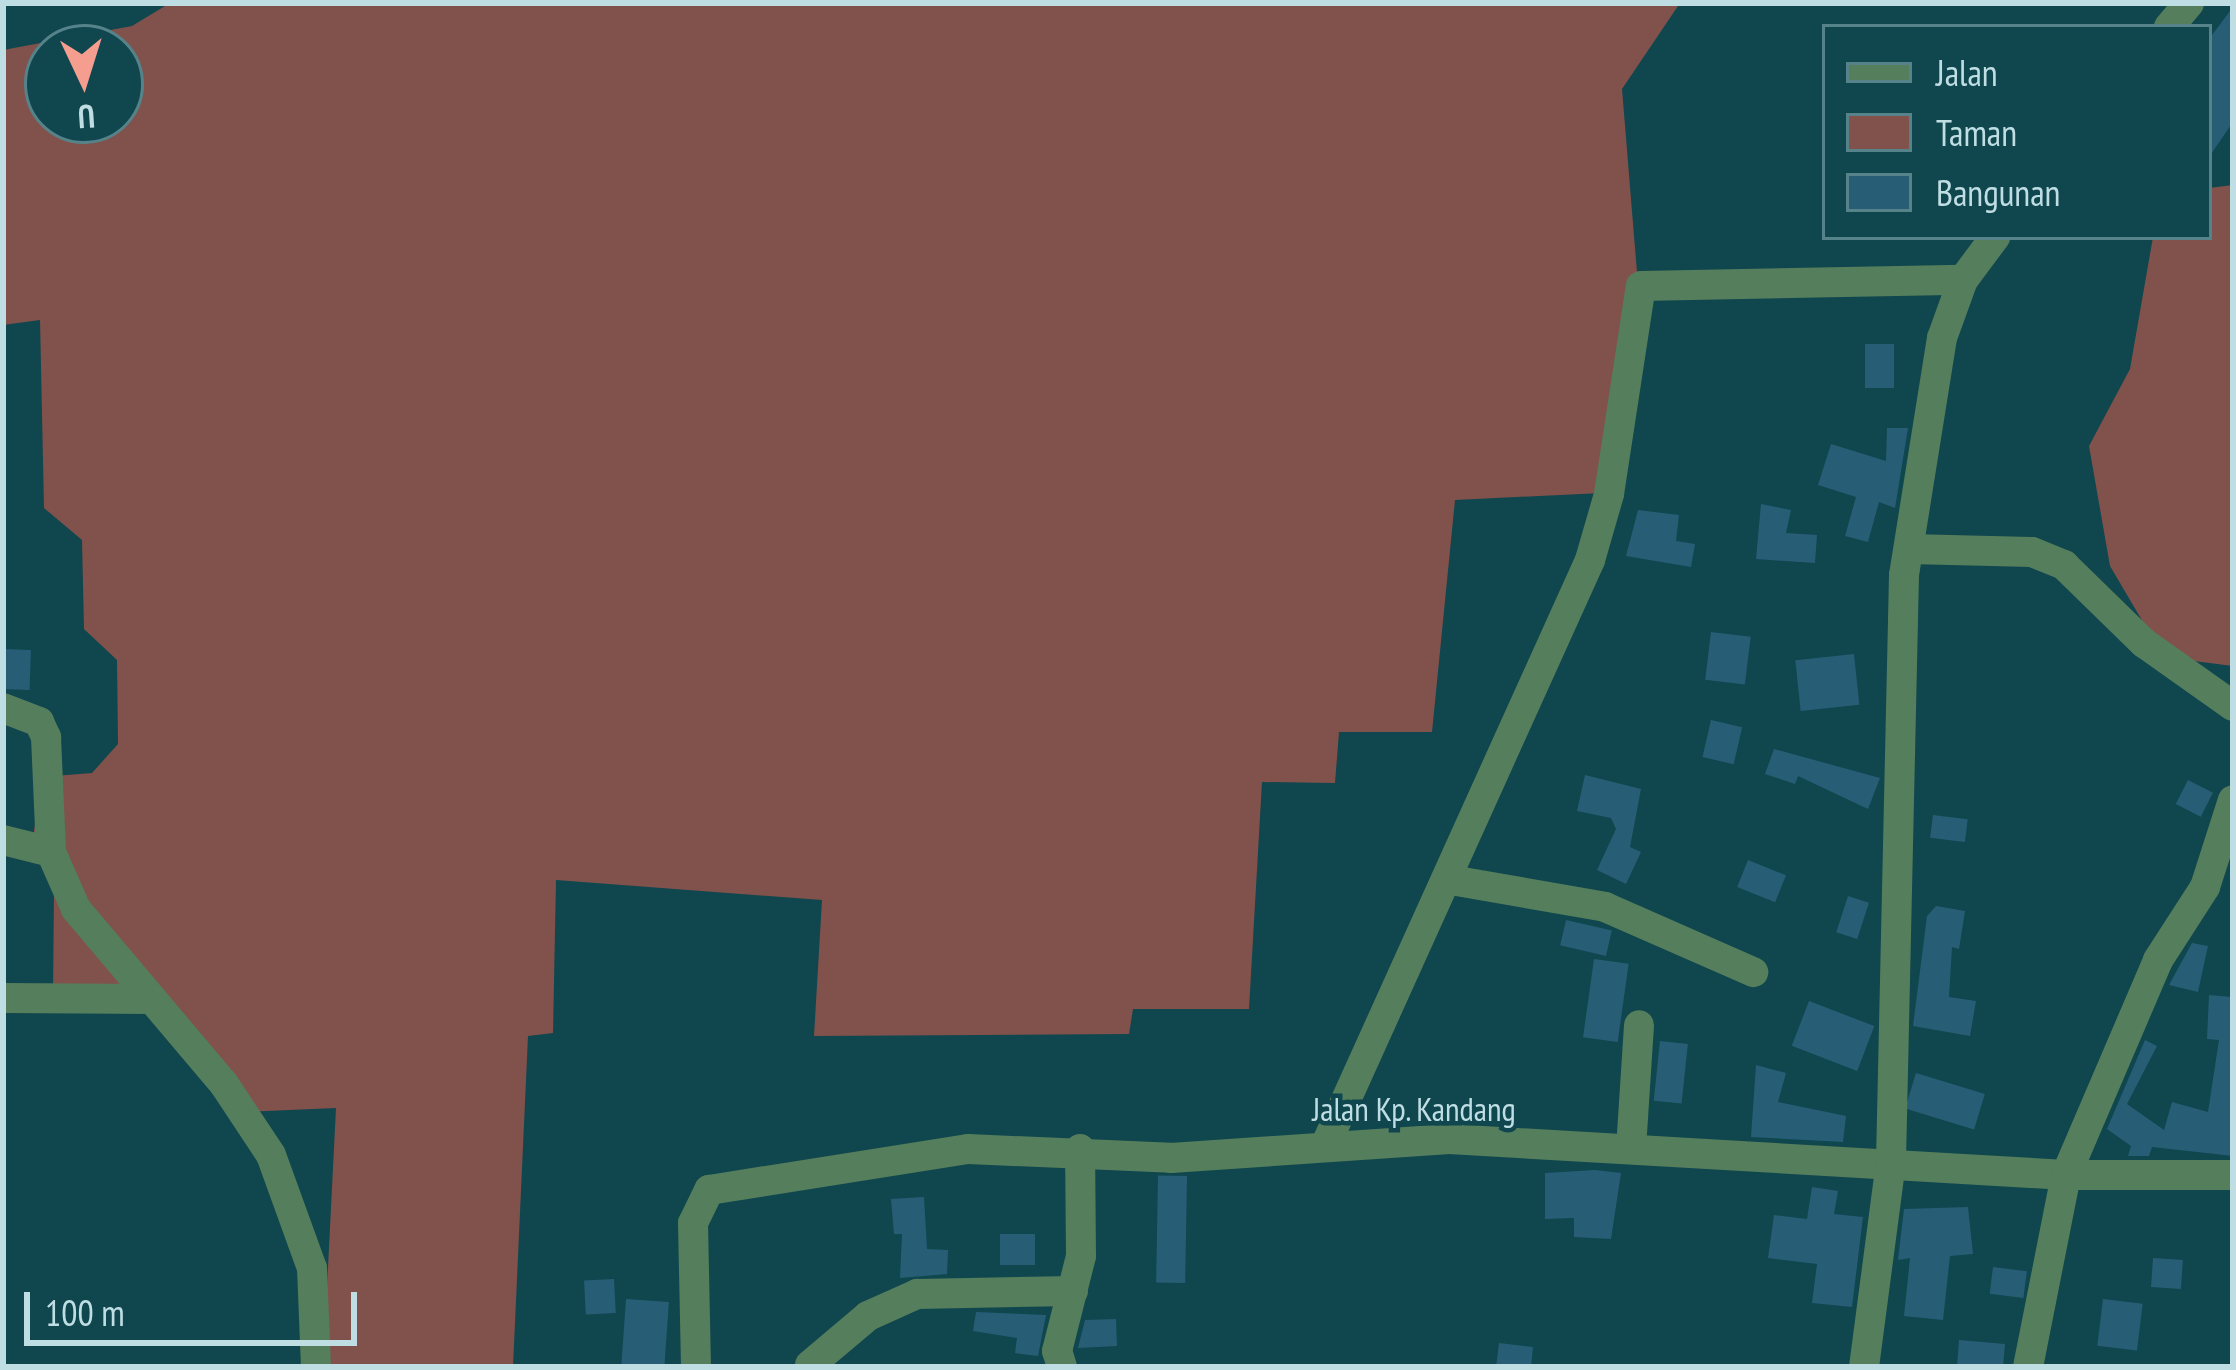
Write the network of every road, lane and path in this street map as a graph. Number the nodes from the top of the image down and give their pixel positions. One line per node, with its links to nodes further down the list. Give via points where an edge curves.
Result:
1 (1993, 240): 2 (street)
2 (1963, 280): 3 (street, via 1942,338); 9 (street, via 1641,286 1600,531)
3 (1909, 549): 4 (street, via 2032,552 2064,565 2144,643); 17 (street, via 1899,666)
4 (2233, 706)
5 (3, 708): 8 (street, via 39,722 46,737)
6 (2233, 800): 18 (street, via 2205,887 2158,960)
7 (3, 840): 8 (street)
8 (51, 852): 12 (street, via 76,909)
9 (1451, 880): 10 (street, via 1605,907); 14 (street)
10 (1753, 972)
11 (3, 998): 12 (street)
12 (152, 998): 22 (street, via 224,1084 287,1191 312,1268)
13 (1639, 1025): 16 (street)
14 (1328, 1142): 15 (street, Jalan Kp. Kandang, via 1187,1157); 16 (street, Jalan Kp. Kandang)
15 (1080, 1149): 20 (street, via 1082,1234); 23 (street, Jalan Kp. Kandang, via 968,1149 709,1190 693,1223)
16 (1631, 1149): 17 (street, Jalan Kp. Kandang)
17 (1891, 1161): 18 (street, Jalan Kp. Kandang); 25 (street)
18 (2066, 1175): 19 (street, Jalan Kp. Kandang); 26 (street)
19 (2233, 1175)
20 (1073, 1291): 21 (street, via 917,1294 868,1316); 24 (street, via 1058,1351)
21 (810, 1365)
22 (316, 1367)
23 (695, 1367)
24 (1063, 1367)
25 (1864, 1367)
26 (2028, 1367)

